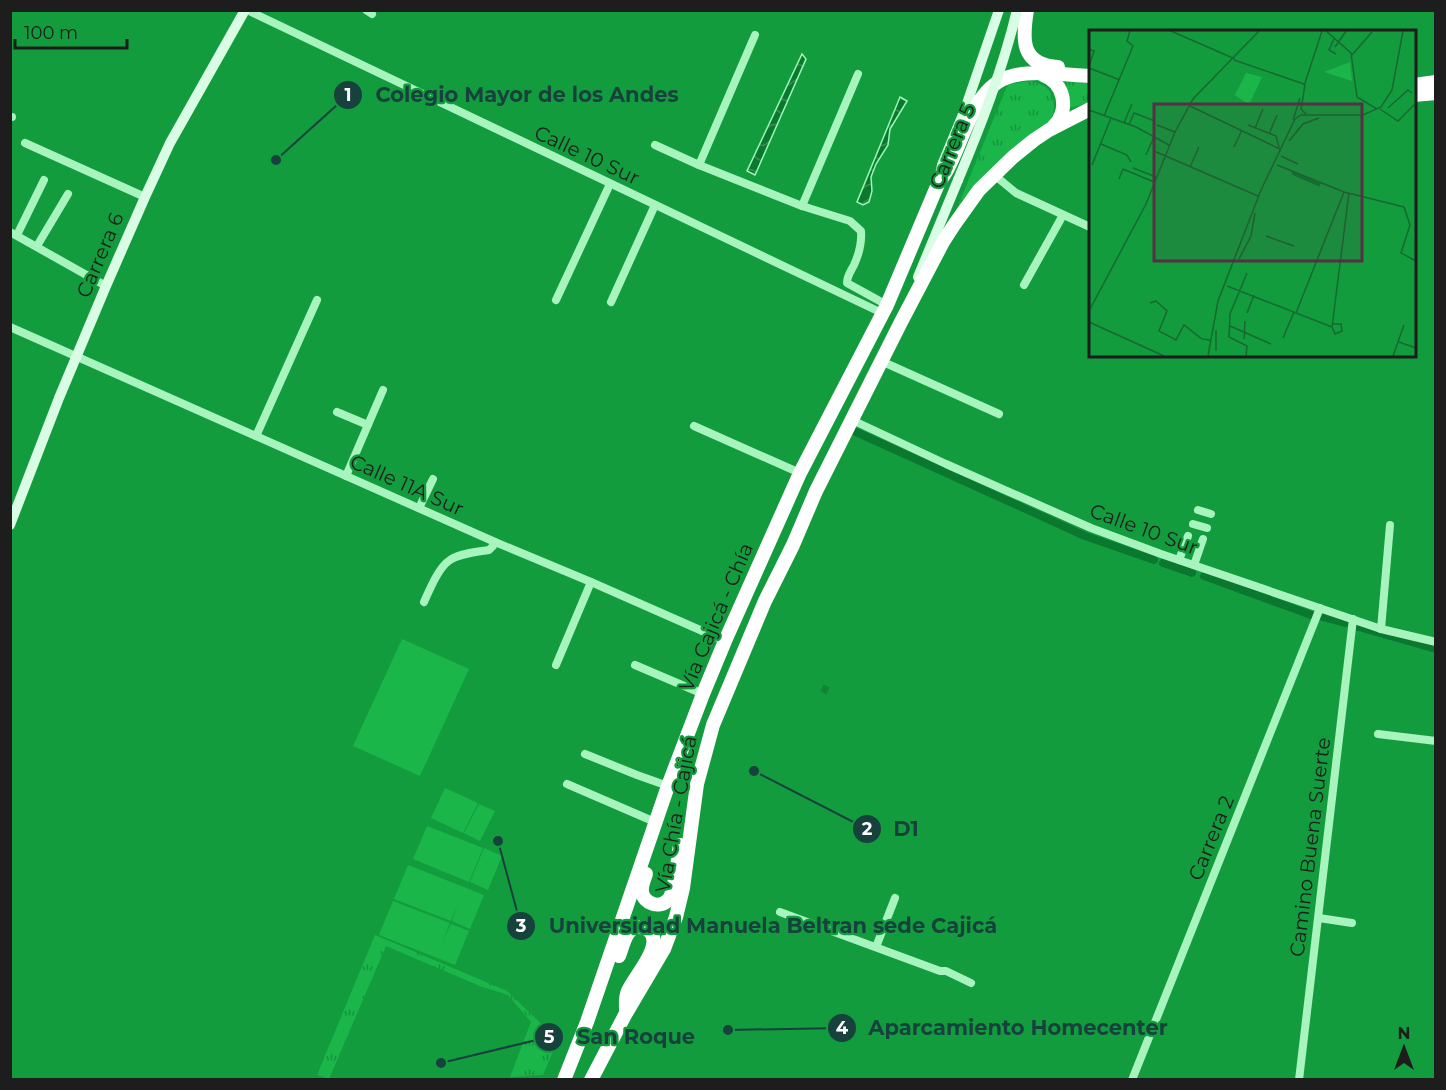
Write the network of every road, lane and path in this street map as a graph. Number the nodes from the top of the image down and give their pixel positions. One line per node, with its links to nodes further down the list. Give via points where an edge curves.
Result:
1 (246, 10): 21 (street, Calle 10 Sur); 24 (main road, Carrera 6, via 170,143)
2 (999, 10): 22 (main road, Carrera 5)
3 (1017, 10): 33 (main road, Carrera 5, bridge, via 979,130 918,278)
4 (1027, 10): 6 (highway, via 1023,33 1030,56 1047,66)
5 (755, 35): 18 (street)
6 (1089, 70)
7 (858, 74): 26 (street)
8 (1037, 74): 9 (highway, Vía Cajicá - Chía); 15 (highway, via 1058,86 1064,98 1064,110); 22 (highway, Vía Cajicá - Chía, via 1009,76 985,93)
9 (1089, 76)
10 (1436, 82): 11 (highway)
11 (1416, 85)
12 (1436, 93): 13 (highway)
13 (1416, 95)
14 (1089, 110): 15 (highway)
15 (1049, 130): 19 (highway, Vía Chía - Cajicá)
16 (25, 143): 24 (street)
17 (655, 145): 18 (street)
18 (699, 165): 26 (street)
19 (993, 174): 27 (street, via 1016,194); 33 (highway, Vía Chía - Cajicá, via 954,225)
20 (44, 180): 29 (street)
21 (610, 184): 25 (street, Calle 10 Sur); 35 (street)
22 (938, 184): 37 (highway, Vía Cajicá - Chía)
23 (68, 194): 30 (street)
24 (145, 197): 32 (main road, Carrera 6)
25 (655, 205): 36 (street); 37 (street, Calle 10 Sur)
26 (802, 206): 37 (street, via 850,221 861,231 862,243 846,280)
27 (1063, 214): 28 (street); 31 (street)
28 (1089, 227)
29 (14, 234): 30 (street)
30 (36, 246): 32 (street)
31 (1024, 285)
32 (106, 286): 39 (main road, Carrera 6)
33 (916, 292): 40 (highway, Vía Chía - Cajicá)
34 (317, 300): 47 (street)
35 (556, 300)
36 (611, 302)
37 (884, 309): 48 (highway, Vía Cajicá - Chía)
38 (10, 327): 39 (street, Calle 11A Sur)
39 (77, 357): 47 (street, Calle 11A Sur); 51 (main road, Carrera 6)
40 (881, 362): 43 (street); 44 (highway, Vía Chía - Cajicá)
41 (383, 390): 45 (street)
42 (337, 412): 45 (street)
43 (999, 414)
44 (852, 420): 60 (street, Calle 10 Sur, via 1091,528); 77 (highway, Vía Chía - Cajicá, via 765,600 712,725)
45 (368, 426): 49 (street)
46 (694, 426): 48 (street)
47 (256, 436): 49 (street, Calle 11A Sur)
48 (800, 473): 67 (highway, Vía Cajicá - Chía)
49 (346, 476): 52 (street, Calle 11A Sur)
50 (433, 478): 52 (street)
51 (14, 505): 56 (main road, Carrera 6)
52 (419, 508): 59 (street, Calle 11A Sur)
53 (1198, 510): 54 (street)
54 (1212, 514)
55 (1193, 524): 58 (street)
56 (10, 525)
57 (1390, 525): 66 (street)
58 (1207, 528)
59 (495, 542): 62 (street, Calle 11A Sur); 63 (street, via 489,550 448,561)
60 (1179, 560): 61 (street, Calle 10 Sur); 61 (street, via 1186,539 1202,543)
61 (1194, 565): 64 (street, Calle 10 Sur)
62 (591, 582): 67 (street, Calle 11A Sur); 70 (street)
63 (424, 602)
64 (1320, 608): 65 (street, Calle 10 Sur); 88 (street, Carrera 2)
65 (1353, 619): 66 (street, Calle 10 Sur); 81 (street, Camino Buena Suerte)
66 (1381, 628): 68 (street, Calle 10 Sur)
67 (725, 641): 71 (highway, Vía Cajicá - Chía)
68 (1436, 642)
69 (635, 664): 71 (street)
70 (556, 665)
71 (703, 694): 76 (highway, Vía Cajicá - Chía)
72 (1378, 734): 73 (street)
73 (1436, 741)
74 (585, 753): 76 (street)
75 (567, 784): 78 (street)
76 (668, 786): 78 (highway, Vía Cajicá - Chía)
77 (693, 815): 78 (highway, via 682,831 673,891 668,900 655,905 644,898 642,891 655,843); 85 (highway, Vía Chía - Cajicá, via 676,917 664,949)
78 (654, 827): 86 (highway, Vía Cajicá - Chía)
79 (894, 898): 83 (street)
80 (780, 912): 83 (street)
81 (1319, 918): 82 (street); 89 (street, Camino Buena Suerte)
82 (1352, 923)
83 (876, 947): 84 (street)
84 (972, 982)
85 (625, 1015): 86 (highway, via 627,993 655,943 649,930 642,927 629,931 576,1071); 87 (highway, Vía Chía - Cajicá)
86 (564, 1080)
87 (591, 1080)
88 (1132, 1080)
89 (1299, 1080)

